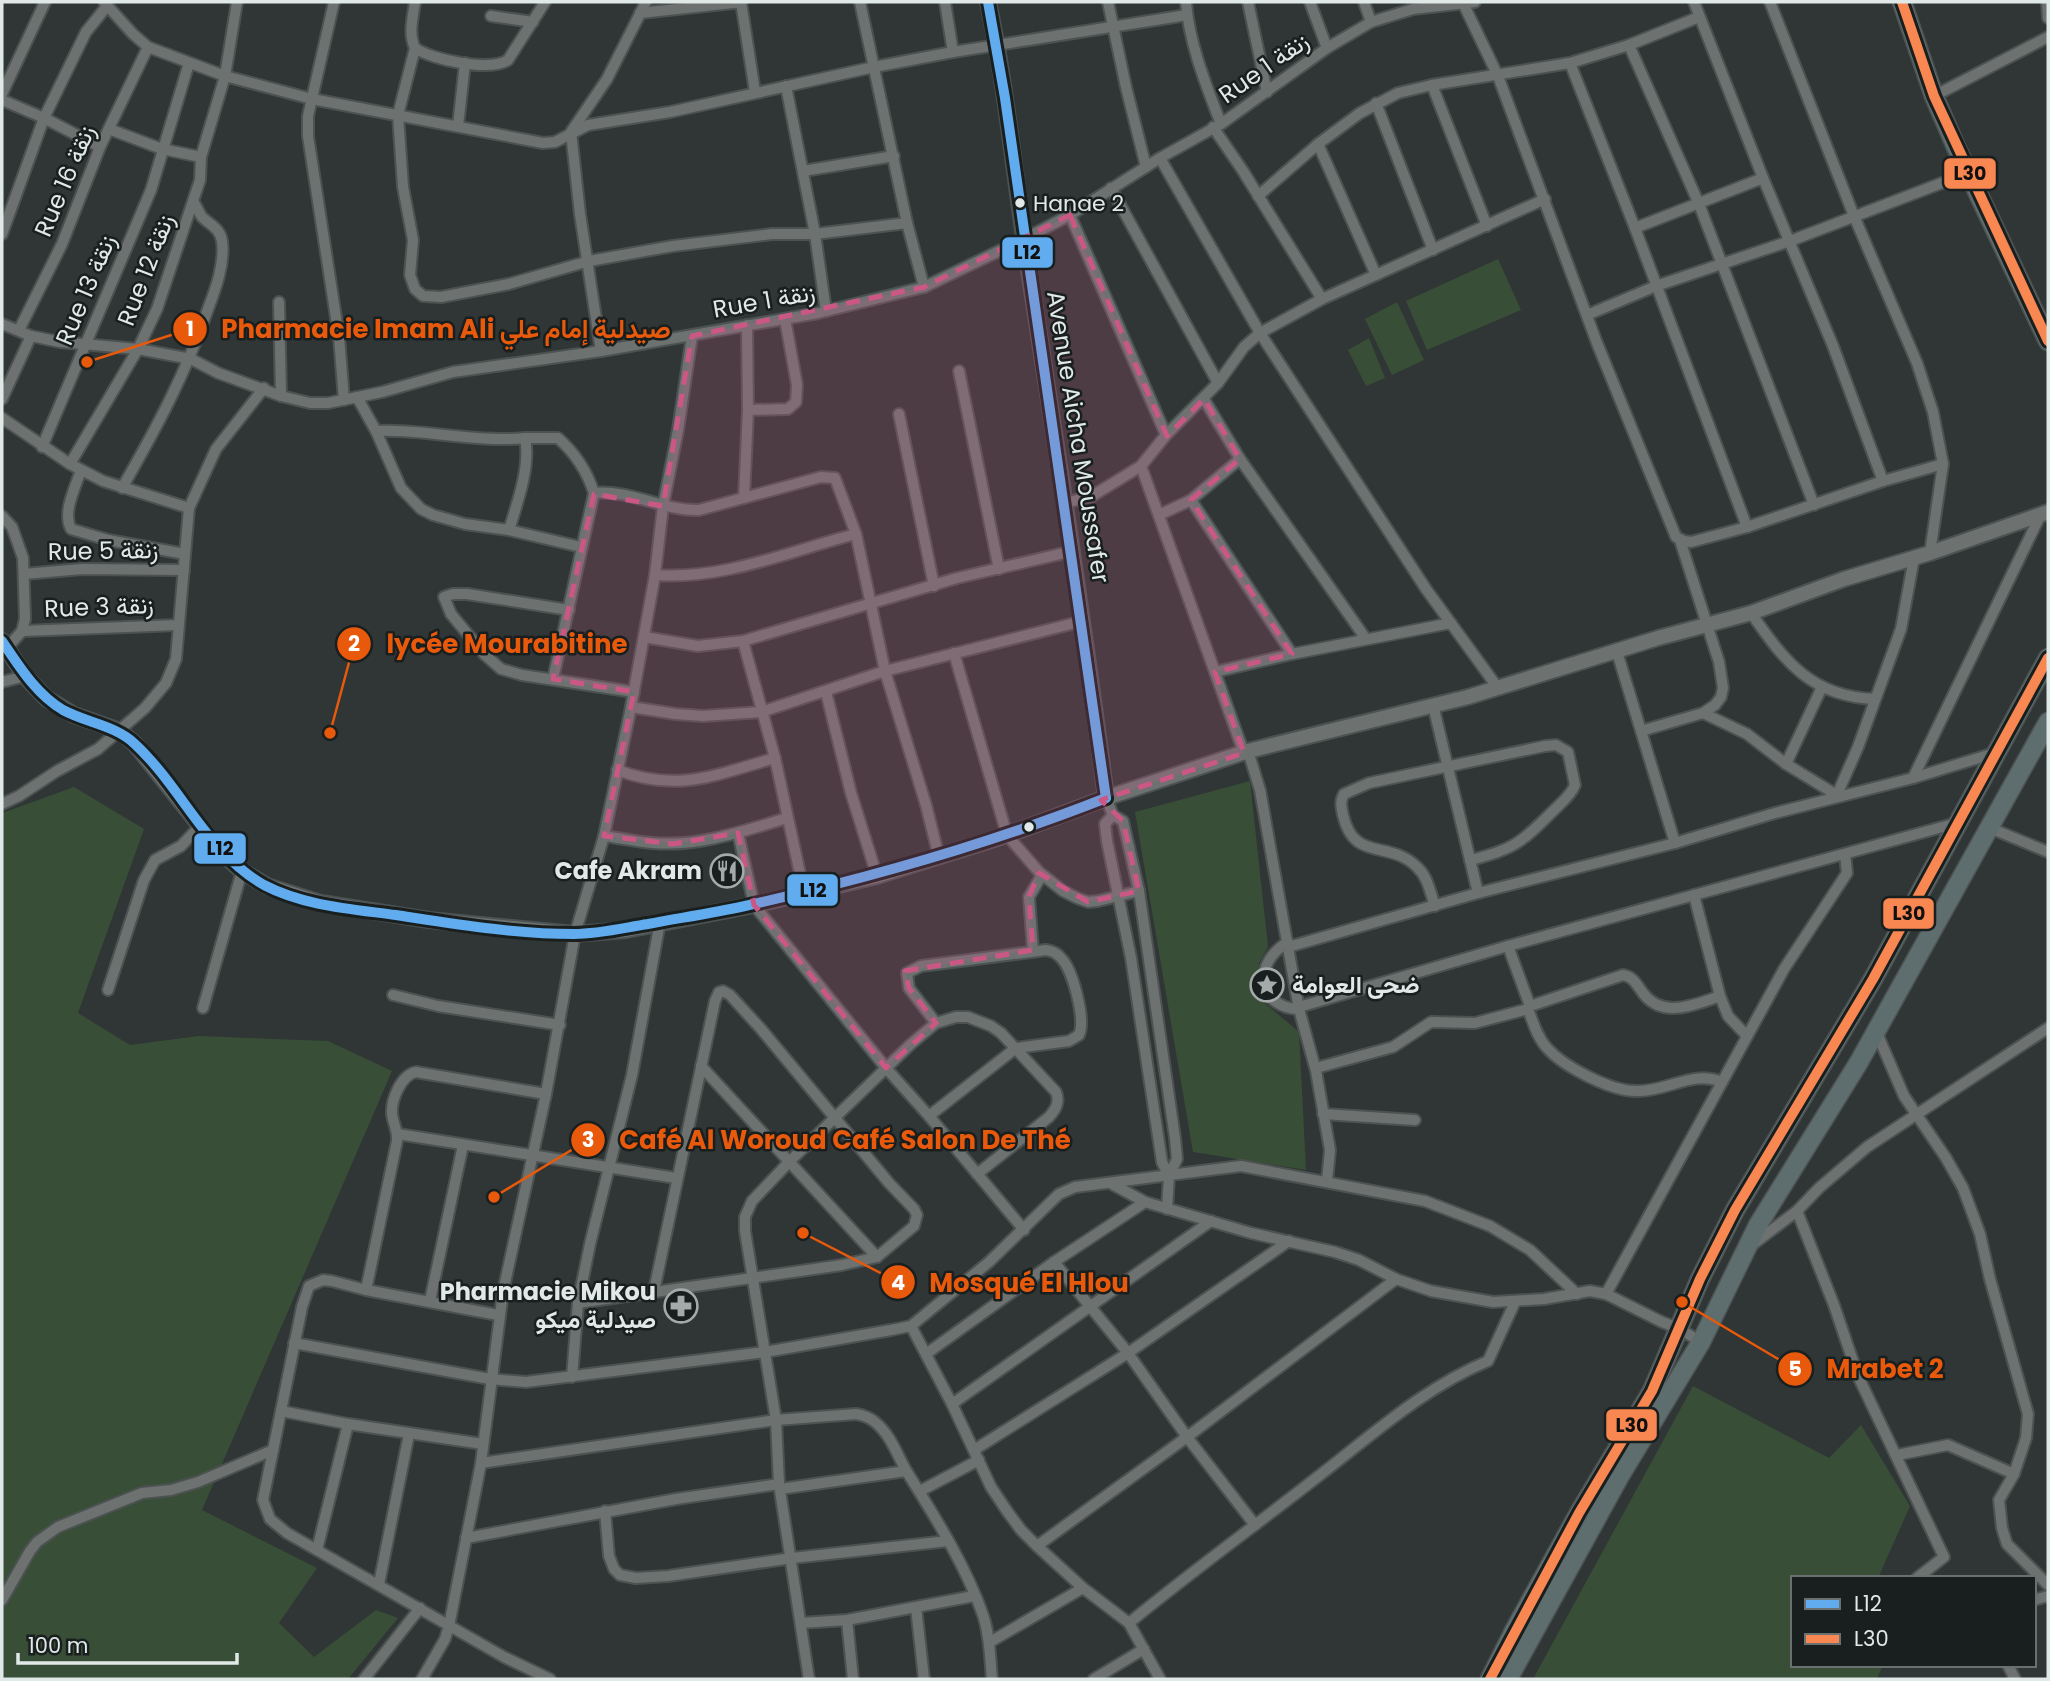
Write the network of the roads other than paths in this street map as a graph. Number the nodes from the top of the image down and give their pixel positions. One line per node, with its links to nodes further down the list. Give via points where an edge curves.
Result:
1 (45, 2): 48 (street)
2 (237, 2): 42 (street, Rue 12 زنقة)
3 (334, 2): 50 (street)
4 (415, 2): 35 (street, via 411,29)
5 (545, 2): 28 (street)
6 (646, 2): 23 (street)
7 (741, 2): 23 (street); 46 (street)
8 (860, 2): 41 (street)
9 (944, 2): 37 (street)
10 (988, 2): 33 (street, Avenue Aicha Moussafer)
11 (1108, 2): 30 (street)
12 (1186, 2): 24 (street)
13 (1248, 2): 47 (street)
14 (1310, 2): 36 (street)
15 (1364, 2): 29 (street)
16 (1471, 2): 22 (street, Rue 1 زنقة); 43 (street)
17 (1693, 2): 26 (street)
18 (1770, 2): 75 (street)
19 (1902, 2): 49 (main road)
20 (2047, 2): 27 (street)
21 (106, 4): 34 (street); 54 (street, via 86,33)
22 (1412, 5): 29 (street, Rue 1 زنقة)
23 (640, 13): 58 (street, via 607,79)
24 (1187, 15): 30 (street); 55 (street)
25 (491, 16): 28 (street)
26 (1699, 18): 32 (street); 68 (street)
27 (2048, 18)
28 (533, 22): 39 (street, via 506,62)
29 (1371, 22): 36 (street, Rue 1 زنقة)
30 (1114, 28): 33 (street); 65 (street)
31 (2048, 37): 49 (street)
32 (1629, 44): 40 (street); 73 (street)
33 (997, 45): 37 (street); 81 (street, Avenue Aicha Moussafer)
34 (148, 47): 38 (street); 57 (street, Rue 16 زنقة)
35 (415, 48): 39 (street); 53 (street)
36 (1328, 48): 47 (street, Rue 1 زنقة)
37 (953, 52): 41 (street)
38 (189, 63): 42 (street); 61 (street, Rue 13 زنقة)
39 (465, 63): 56 (street)
40 (1570, 63): 43 (street); 78 (street)
41 (874, 67): 45 (street); 62 (street)
42 (225, 76): 50 (street); 63 (street, Rue 12 زنقة)
43 (1498, 76): 44 (street); 71 (street)
44 (1432, 85): 52 (street); 77 (street)
45 (786, 86): 46 (street); 66 (street)
46 (755, 92): 58 (street)
47 (1267, 92): 55 (street, Rue 1 زنقة)
48 (2, 94)
49 (1934, 96): 67 (main road)
50 (312, 99): 53 (street); 111 (street, via 308,136 339,337)
51 (2, 100): 54 (street)
52 (1376, 103): 59 (street); 83 (street)
53 (398, 115): 56 (street); 84 (street, via 412,240 410,275 420,294 440,297 509,284)
54 (44, 118): 60 (street); 79 (street)
55 (1217, 126): 64 (street, Rue 1 زنقة); 70 (street)
56 (458, 127): 58 (street, via 543,143)
57 (109, 130): 60 (street, Rue 16 زنقة); 61 (street)
58 (571, 132): 84 (street)
59 (1318, 144): 70 (street); 86 (street)
60 (100, 147): 96 (street, Rue 16 زنقة, via 62,244)
61 (162, 149): 63 (street); 101 (street, Rue 13 زنقة, via 151,190)
62 (894, 156): 66 (street); 76 (street)
63 (201, 157): 72 (street, Rue 12 زنقة)
64 (1160, 158): 65 (street, Rue 1 زنقة); 97 (street)
65 (1146, 167): 69 (street, Rue 1 زنقة)
66 (803, 171): 80 (street)
67 (1968, 173): 75 (street); 100 (main road)
68 (1763, 178): 73 (street); 82 (street)
69 (1111, 188): 74 (street, Rue 1 زنقة); 106 (street)
70 (1258, 196): 89 (street)
71 (1545, 198): 77 (street); 92 (street)
72 (194, 203): 102 (street, Rue 12 زنقة); 104 (street, via 201,216 219,230 223,255)
73 (1699, 204): 78 (street); 85 (street)
74 (1070, 215): 81 (street, Rue 1 زنقة); 117 (street)
75 (1854, 216): 82 (street); 122 (street, via 1917,363)
76 (907, 223): 80 (street); 87 (street)
77 (1487, 226): 83 (street)
78 (1635, 228): 88 (street)
79 (2, 234)
80 (815, 234): 84 (street, via 715,240); 91 (street)
81 (1024, 239): 87 (street, Rue 1 زنقة); 130 (street, Avenue Aicha Moussafer)
82 (1790, 241): 85 (street); 125 (street)
83 (1433, 250): 86 (street)
84 (589, 261): 103 (street)
85 (1721, 265): 88 (street); 131 (street)
86 (1376, 275): 89 (street)
87 (924, 286): 91 (street, Rue 1 زنقة)
88 (1656, 286): 92 (street); 137 (street)
89 (1322, 299): 97 (street)
90 (279, 302): 108 (street)
91 (826, 311): 93 (street, Rue 1 زنقة)
92 (1587, 315): 140 (street, via 1670,525)
93 (785, 319): 95 (street, Rue 1 زنقة); 113 (street, via 796,402 788,408)
94 (2, 324): 96 (street, Rue 1 زنقة)
95 (747, 325): 99 (street, Rue 1 زنقة); 113 (street)
96 (19, 330): 98 (street, Rue 1 زنقة)
97 (1260, 333): 106 (street); 155 (street)
98 (31, 336): 101 (street, Rue 1 زنقة); 110 (street)
99 (692, 336): 103 (street, Rue 1 زنقة); 132 (street)
100 (2048, 341)
101 (85, 346): 102 (street, Rue 1 زنقة); 119 (street, Rue 13 زنقة)
102 (138, 349): 104 (street, Rue 1 زنقة); 121 (street, Rue 12 زنقة)
103 (601, 351): 109 (street, Rue 1 زنقة, via 453,372)
104 (191, 359): 107 (street, Rue 1 زنقة); 126 (street)
105 (959, 371): 146 (street)
106 (1218, 383): 112 (street)
107 (264, 388): 108 (street, Rue 1 زنقة); 133 (street, via 216,449)
108 (281, 396): 111 (street, Rue 1 زنقة, via 310,403)
109 (357, 397): 111 (street, Rue 1 زنقة); 116 (street)
110 (2, 399)
111 (344, 400)
112 (1204, 400): 117 (street); 120 (street)
113 (748, 410): 128 (street)
114 (899, 414): 150 (street)
115 (2, 418): 119 (street)
116 (376, 431): 118 (street, via 422,431 497,441); 138 (street, via 401,488 421,509 465,524)
117 (1166, 435): 123 (street)
118 (525, 438): 127 (street, via 558,438 572,451); 138 (street, via 523,480)
119 (42, 447): 121 (street)
120 (1240, 459): 129 (street); 160 (street)
121 (70, 464): 124 (street)
122 (1943, 464): 125 (street); 144 (street)
123 (1141, 466): 130 (street, via 1092,496); 135 (street)
124 (81, 470): 126 (street); 143 (street, via 69,508 71,529)
125 (1883, 481): 131 (street)
126 (122, 488): 133 (street)
127 (594, 493): 132 (street); 141 (street)
128 (744, 498): 132 (street, via 699,510); 139 (street, via 832,477 838,482)
129 (1191, 500): 135 (street); 165 (street)
130 (1065, 503): 142 (street, Avenue Aicha Moussafer)
131 (1814, 505): 137 (street)
132 (663, 506): 149 (street)
133 (189, 508): 143 (street)
134 (2044, 514): 144 (street); 190 (street)
135 (1159, 515): 168 (street)
136 (2, 516): 148 (street, via 12,527)
137 (1747, 527): 140 (street, via 1697,541)
138 (509, 530): 141 (street)
139 (856, 534): 149 (street, via 711,574); 151 (street)
140 (1680, 540): 156 (street)
141 (581, 547): 152 (street)
142 (1073, 551): 146 (street); 154 (street, Avenue Aicha Moussafer)
143 (185, 554): 147 (street)
144 (1930, 554): 145 (street)
145 (1914, 558): 153 (street); 176 (street, via 1901,629)
146 (999, 569): 150 (street)
147 (184, 570): 148 (street, Rue 5 زنقة, via 82,569); 157 (street)
148 (24, 574): 158 (street)
149 (655, 575): 159 (street)
150 (934, 586): 151 (street)
151 (870, 602): 161 (street); 167 (street)
152 (569, 610): 170 (street); 170 (street, via 467,594 444,597 452,614 492,663 509,673)
153 (1751, 613): 156 (street); 172 (street, via 1782,653)
154 (1083, 621): 164 (street); 192 (street, Avenue Aicha Moussafer)
155 (1451, 623): 160 (street); 173 (street)
156 (1708, 624): 163 (street); 180 (street, via 1723,688 1715,705)
157 (178, 625): 158 (street, Rue 3 زنقة); 182 (street, via 172,672 158,694)
158 (22, 631): 162 (street)
159 (644, 637): 161 (street, via 698,646); 174 (street)
160 (1366, 639): 165 (street)
161 (743, 641): 179 (street)
162 (4, 644): 169 (street)
163 (1617, 652): 173 (street); 183 (street)
164 (954, 653): 167 (street); 200 (street)
165 (1292, 653): 168 (street)
166 (2048, 658): 185 (main road)
167 (885, 671): 175 (street); 205 (street)
168 (1215, 672): 184 (street)
169 (25, 676): 171 (street); 182 (street, via 58,707)
170 (553, 679): 174 (street)
171 (2, 682)
172 (1822, 687): 176 (street, via 1856,699); 187 (street)
173 (1498, 688): 177 (street)
174 (634, 692): 178 (street)
175 (826, 692): 179 (street); 209 (street)
176 (1875, 699): 191 (street)
177 (1433, 705): 184 (street); 188 (street)
178 (631, 707): 179 (street, via 703,716); 189 (street)
179 (761, 712): 186 (street)
180 (1703, 713): 183 (street); 187 (street, via 1747,734)
181 (2048, 722): 198 (main road)
182 (120, 731): 193 (street, via 86,757); 197 (street, via 148,757)
183 (1641, 731): 202 (street)
184 (1246, 752): 192 (street); 219 (street, via 1260,790)
185 (1998, 752): 190 (street); 196 (main road)
186 (775, 758): 189 (street, via 668,783); 195 (street)
187 (1786, 764): 191 (street)
188 (1447, 766): 206 (street); 206 (street, via 1556,745 1571,760 1573,790 1544,821 1515,846); 216 (street, via 1356,787 1344,794 1341,803 1349,833 1356,841 1410,861 1424,874)
189 (617, 770): 201 (street)
190 (1913, 778): 191 (street)
191 (1836, 796): 202 (street)
192 (1106, 798): 194 (street); 200 (street)
193 (2, 804)
194 (1112, 815): 210 (street, via 1123,821); 213 (street, via 1105,824)
195 (787, 818): 199 (street); 211 (street)
196 (1957, 823): 204 (street); 275 (main road, via 1873,979 1735,1210)
197 (199, 827): 207 (street); 222 (street, via 181,846 155,860 149,870)
198 (1990, 828): 203 (street); 231 (main road)
199 (738, 833): 201 (street, via 673,844); 215 (street)
200 (1007, 835): 205 (street); 208 (street)
201 (604, 836): 218 (street)
202 (1675, 843): 212 (street)
203 (2048, 852)
204 (1845, 854): 214 (street); 232 (street, via 1847,873)
205 (939, 857): 209 (street)
206 (1470, 860): 212 (street)
207 (242, 871): 218 (street, via 267,886 321,902 429,920); 225 (street)
208 (1042, 875): 213 (street, via 1088,902); 221 (street, via 1029,897)
209 (877, 876): 211 (street)
210 (1139, 891): 213 (street); 250 (street, via 1177,1159)
211 (804, 892): 215 (street)
212 (1478, 893): 216 (street)
213 (1119, 895): 250 (street, via 1162,1162)
214 (1694, 895): 220 (street); 224 (street)
215 (754, 905): 217 (street); 235 (street)
216 (1435, 906): 219 (street)
217 (660, 922): 218 (street); 248 (street, via 641,1035)
218 (575, 934): 229 (street)
219 (1288, 945): 226 (street); 226 (street, via 1267,962 1263,988 1285,1008)
220 (1508, 946): 226 (street); 227 (street)
221 (1033, 950): 228 (street, via 910,970 909,988); 233 (street, via 1054,951 1064,961 1080,1006 1082,1031 1069,1041)
222 (108, 990)
223 (393, 995): 229 (street)
224 (1720, 996): 227 (street, via 1664,1007 1651,1002 1632,978 1623,975); 232 (street, via 1728,1016)
225 (203, 1008)
226 (1299, 1008): 236 (street)
227 (1529, 1008): 236 (street, via 1475,1023 1431,1022 1393,1047); 237 (street, via 1540,1038 1554,1054 1574,1069 1609,1084 1638,1091 1709,1077)
228 (936, 1023): 233 (street, via 968,1017 991,1026); 235 (street)
229 (560, 1025): 238 (street)
230 (2048, 1028): 240 (street)
231 (1876, 1031): 240 (street); 260 (main road)
232 (1747, 1036): 237 (street)
233 (1016, 1048): 241 (street); 249 (street, via 1056,1092 1057,1107)
234 (701, 1066): 242 (street, via 715,1000 720,991 725,992); 247 (street); 251 (street)
235 (886, 1068): 241 (street); 242 (street)
236 (1316, 1068): 239 (street)
237 (1722, 1082): 268 (street)
238 (547, 1094): 244 (street, via 411,1073 393,1101); 246 (street)
239 (1323, 1114): 243 (street); 252 (street, via 1330,1157)
240 (1914, 1114): 256 (street, via 1842,1167); 295 (street, via 1955,1173 1980,1234 2028,1414 2026,1438)
241 (929, 1116): 249 (street)
242 (837, 1118): 247 (street); 261 (street, via 917,1215 914,1226)
243 (1415, 1120)
244 (398, 1134): 245 (street); 265 (street)
245 (463, 1145): 246 (street); 269 (street)
246 (533, 1156): 248 (street); 273 (street)
247 (790, 1161): 261 (street); 263 (street, via 752,1201 745,1217)
248 (610, 1166): 251 (street); 271 (street)
249 (977, 1174): 258 (street)
250 (1168, 1176): 252 (street, via 1241,1166); 253 (street); 255 (street)
251 (676, 1178): 266 (street)
252 (1327, 1181): 267 (street, via 1424,1201 1490,1226 1530,1250)
253 (1112, 1184): 254 (street); 258 (street, via 1075,1187 1059,1194)
254 (1145, 1202): 255 (street); 262 (street)
255 (1167, 1209): 257 (street)
256 (1797, 1211): 260 (street); 292 (street, via 1858,1376)
257 (1211, 1221): 259 (street); 272 (street)
258 (1024, 1230): 274 (street)
259 (1289, 1241): 264 (street, via 1359,1260); 279 (street)
260 (1745, 1250): 276 (main road)
261 (877, 1257): 263 (street)
262 (1054, 1262): 272 (street); 280 (street)
263 (752, 1277): 266 (street); 278 (street)
264 (1396, 1279): 270 (street, via 1465,1298); 288 (street)
265 (366, 1290): 269 (street); 277 (street, via 323,1280 309,1286)
266 (654, 1291): 271 (street)
267 (1577, 1294): 268 (street); 270 (street)
268 (1606, 1294): 275 (street)
269 (430, 1301): 273 (street)
270 (1515, 1302): 299 (street, via 1488,1361 1458,1373 1411,1405)
271 (578, 1303): 281 (street)
272 (1090, 1307): 279 (street); 283 (street)
273 (498, 1315): 282 (street)
274 (911, 1325): 278 (street); 280 (street)
275 (1678, 1328): 276 (street); 328 (main road, via 1652,1391 1579,1513)
276 (1701, 1342): 329 (main road, via 1621,1474)
277 (294, 1343): 282 (street); 284 (street)
278 (765, 1352): 281 (street); 285 (street)
279 (1128, 1353): 288 (street); 291 (street)
280 (926, 1354): 283 (street)
281 (572, 1377): 282 (street, via 526,1382)
282 (490, 1379): 289 (street)
283 (952, 1404): 291 (street)
284 (281, 1410): 286 (street); 290 (street)
285 (776, 1420): 293 (street); 294 (street, via 866,1416 890,1439); 296 (street)
286 (348, 1424): 287 (street); 303 (street)
287 (409, 1434): 289 (street); 306 (street)
288 (1187, 1437): 299 (street); 302 (street)
289 (483, 1444): 293 (street)
290 (273, 1450): 303 (street, via 263,1500 266,1513 276,1526); 310 (street, via 198,1482 142,1493 58,1527 30,1551)
291 (977, 1455): 297 (street); 302 (street, via 991,1487)
292 (1897, 1455): 295 (street, via 1948,1445); 305 (street, via 1944,1557)
293 (481, 1463): 300 (street)
294 (906, 1471): 296 (street); 297 (street)
295 (2014, 1474): 307 (street, via 2000,1500 2002,1528 2007,1544)
296 (779, 1487): 298 (street); 304 (street)
297 (920, 1491): 301 (street)
298 (605, 1511): 300 (street); 304 (street, via 611,1562 626,1577 668,1576)
299 (1255, 1525): 315 (street)
300 (466, 1538): 316 (street)
301 (948, 1541): 304 (street); 309 (street)
302 (1037, 1546): 308 (street)
303 (317, 1550): 306 (street)
304 (792, 1558): 314 (street)
305 (1920, 1576)
306 (379, 1584): 312 (street)
307 (2048, 1585)
308 (1083, 1588): 315 (street); 317 (street)
309 (974, 1596): 311 (street); 317 (street)
310 (2, 1600)
311 (916, 1607): 313 (street); 324 (street)
312 (420, 1608): 316 (street); 319 (street)
313 (847, 1620): 314 (street); 323 (street)
314 (801, 1623): 322 (street)
315 (1129, 1623): 318 (street)
316 (449, 1626): 320 (street); 321 (street)
317 (990, 1642): 325 (street)
318 (1144, 1649): 326 (street); 327 (street)
319 (364, 1679)
320 (422, 1679)
321 (550, 1679)
322 (809, 1679)
323 (853, 1679)
324 (924, 1679)
325 (992, 1679)
326 (1094, 1679)
327 (1160, 1679)
328 (1490, 1679)
329 (1508, 1679)

